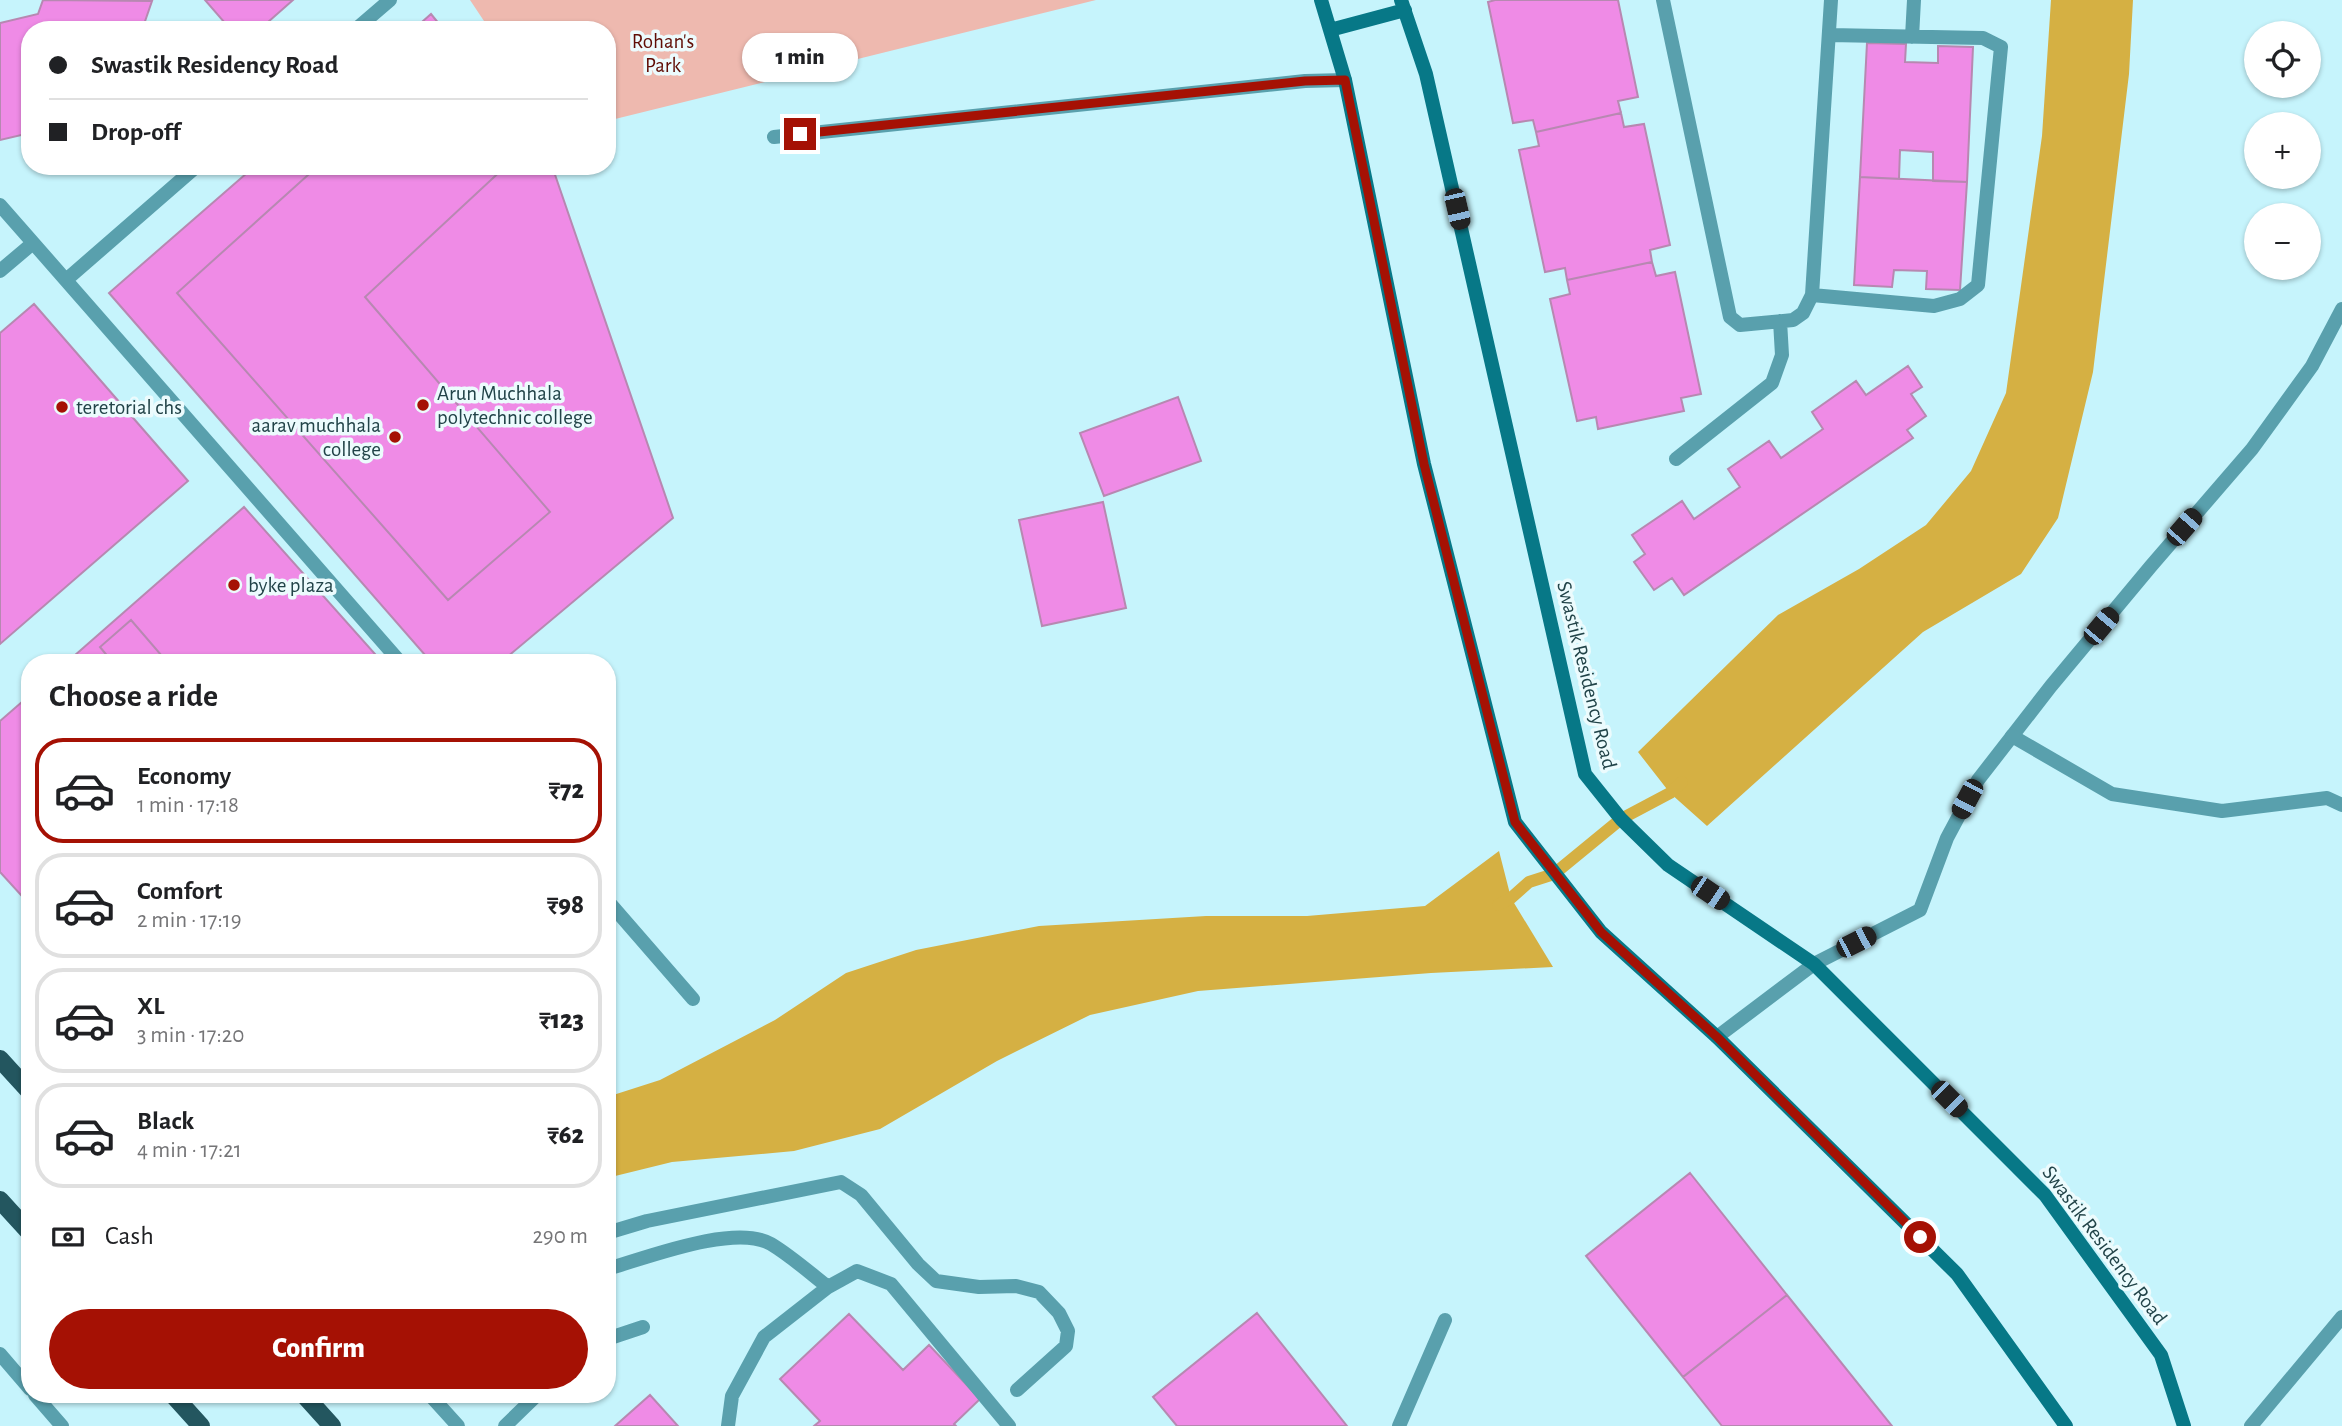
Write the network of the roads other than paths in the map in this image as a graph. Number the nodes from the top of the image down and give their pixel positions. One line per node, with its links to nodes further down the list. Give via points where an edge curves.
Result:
1 (390, 0): 7 (street)
2 (1321, 0): 8 (main road)
3 (1663, 0): 20 (street, via 1730,317 1740,326)
4 (1831, 0): 9 (street)
5 (1914, 0): 10 (street)
6 (1403, 5): 8 (main road); 26 (main road, Swastik Residency Road, via 1429,88 1585,774 1621,819 1668,865)
7 (366, 21)
8 (1330, 30): 11 (main road)
9 (1830, 35): 10 (street); 18 (street)
10 (1912, 37): 18 (street, via 1983,38 2001,47 1978,285 1960,299 1934,306)
11 (1345, 80): 12 (street); 28 (main road, via 1424,464 1515,822 1601,932)
12 (774, 137)
13 (187, 175): 17 (street)
14 (0, 205): 15 (street)
15 (33, 243): 16 (street); 17 (street)
16 (0, 271)
17 (66, 279): 22 (street)
18 (1812, 295): 20 (street, via 1803,313)
19 (2342, 309): 23 (street, via 2312,366 2252,449)
20 (1780, 321): 21 (street, via 1782,355 1772,383)
21 (1676, 459)
22 (393, 654)
23 (2012, 736): 24 (street, via 2112,794 2222,811 2327,798); 26 (street, via 1978,780 1959,815 1920,909)
24 (2342, 805)
25 (616, 911): 27 (street)
26 (1814, 964): 28 (street); 57 (main road, Swastik Residency Road, via 2045,1195 2161,1354)
27 (694, 999)
28 (1717, 1037): 56 (main road, via 1957,1274)
29 (0, 1059): 30 (main road)
30 (21, 1082)
31 (0, 1200): 32 (main road)
32 (21, 1223)
33 (616, 1230): 42 (street, via 841,1182 862,1195 936,1281 1016,1286 1039,1292 1059,1312 1068,1331 1066,1346)
34 (616, 1266): 35 (street, via 711,1239 741,1237 769,1242)
35 (828, 1287): 53 (street, via 764,1337 732,1396); 54 (street, via 857,1271 891,1284)
36 (2342, 1318): 58 (street)
37 (1445, 1320): 55 (street)
38 (643, 1327): 39 (street)
39 (616, 1336)
40 (0, 1354): 41 (street)
41 (21, 1378)
42 (1017, 1390)
43 (42, 1403): 48 (street)
44 (180, 1403): 49 (main road)
45 (311, 1403): 50 (main road)
46 (437, 1403): 51 (street)
47 (529, 1403): 52 (street)
48 (62, 1426)
49 (201, 1426)
50 (332, 1426)
51 (458, 1426)
52 (505, 1426)
53 (728, 1426)
54 (1009, 1426)
55 (1399, 1426)
56 (2066, 1426)
57 (2184, 1426)
58 (2251, 1426)

